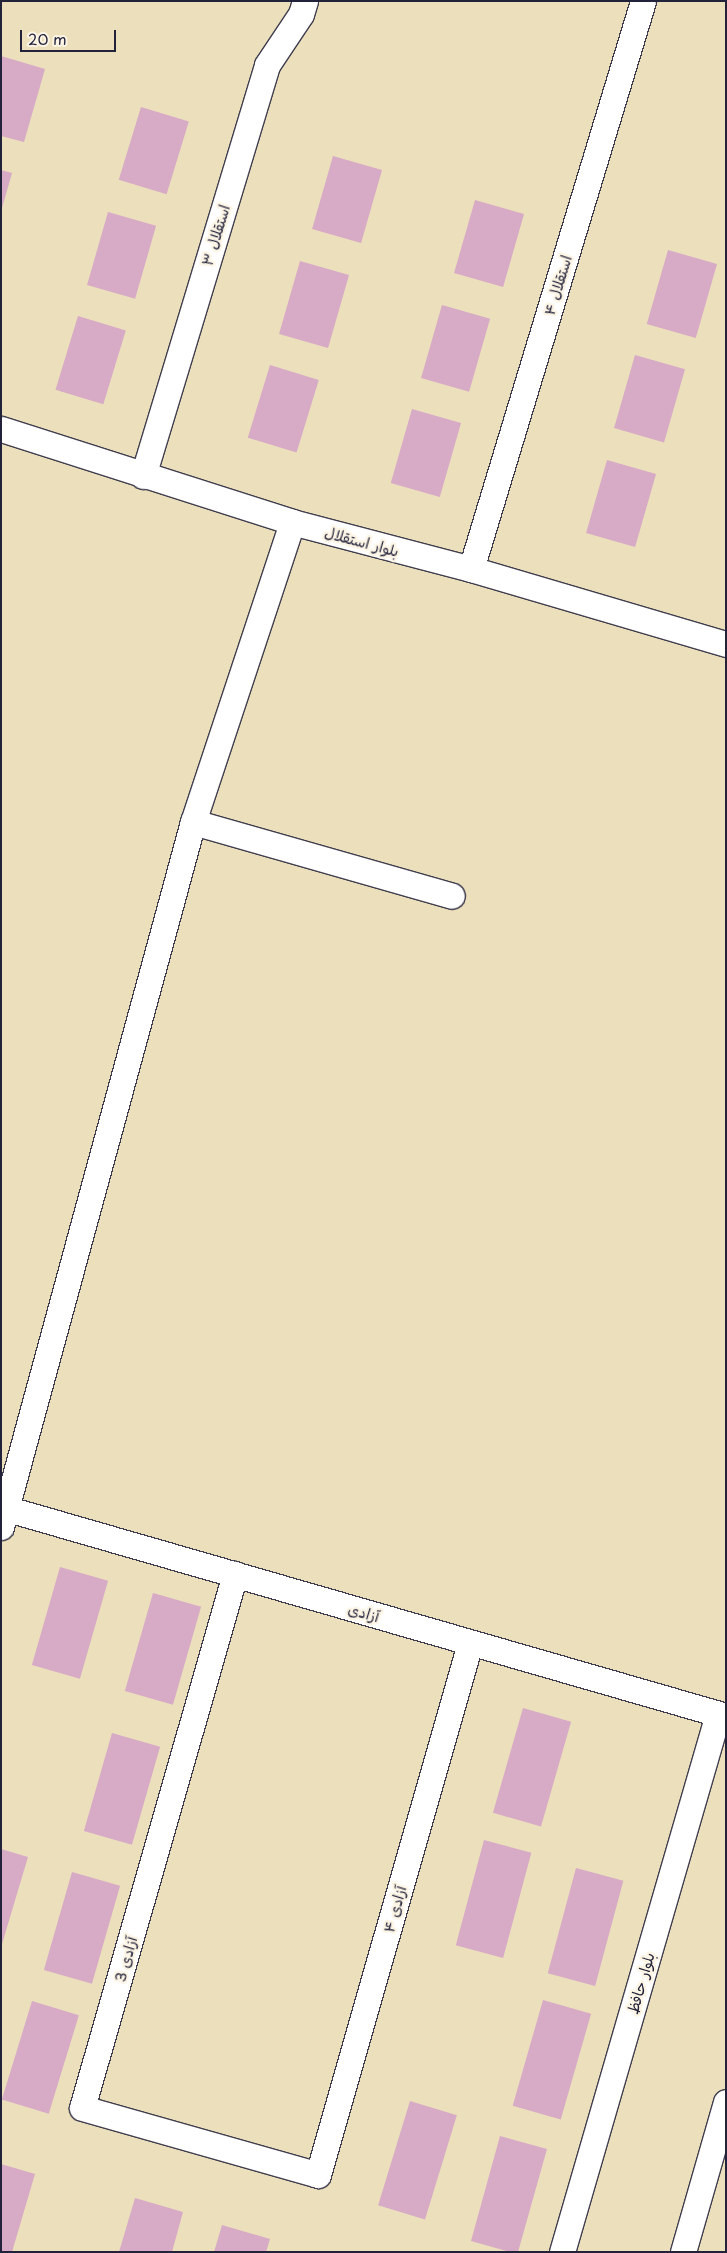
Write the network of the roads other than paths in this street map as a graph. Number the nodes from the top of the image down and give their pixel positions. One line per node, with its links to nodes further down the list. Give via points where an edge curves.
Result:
1 (305, 1): 4 (street, استقلال ۳, via 301,14 267,65)
2 (643, 1): 6 (street, استقلال ۴)
3 (1, 430): 4 (street, بلوار استقلال)
4 (143, 476): 5 (street, بلوار استقلال)
5 (292, 522): 6 (street, بلوار استقلال); 8 (street)
6 (471, 569): 7 (street, بلوار استقلال)
7 (726, 644)
8 (193, 822): 9 (street); 10 (street)
9 (452, 896)
10 (3, 1514): 11 (street, آزادی)
11 (235, 1574): 12 (street, آزادی); 15 (street, آزادی 3, via 82,2108)
12 (470, 1643): 13 (street, آزادی); 15 (street, آزادی ۴)
13 (722, 1715): 16 (street, بلوار حافظ)
14 (726, 2102): 17 (street)
15 (318, 2176)
16 (562, 2252)
17 (682, 2252)

